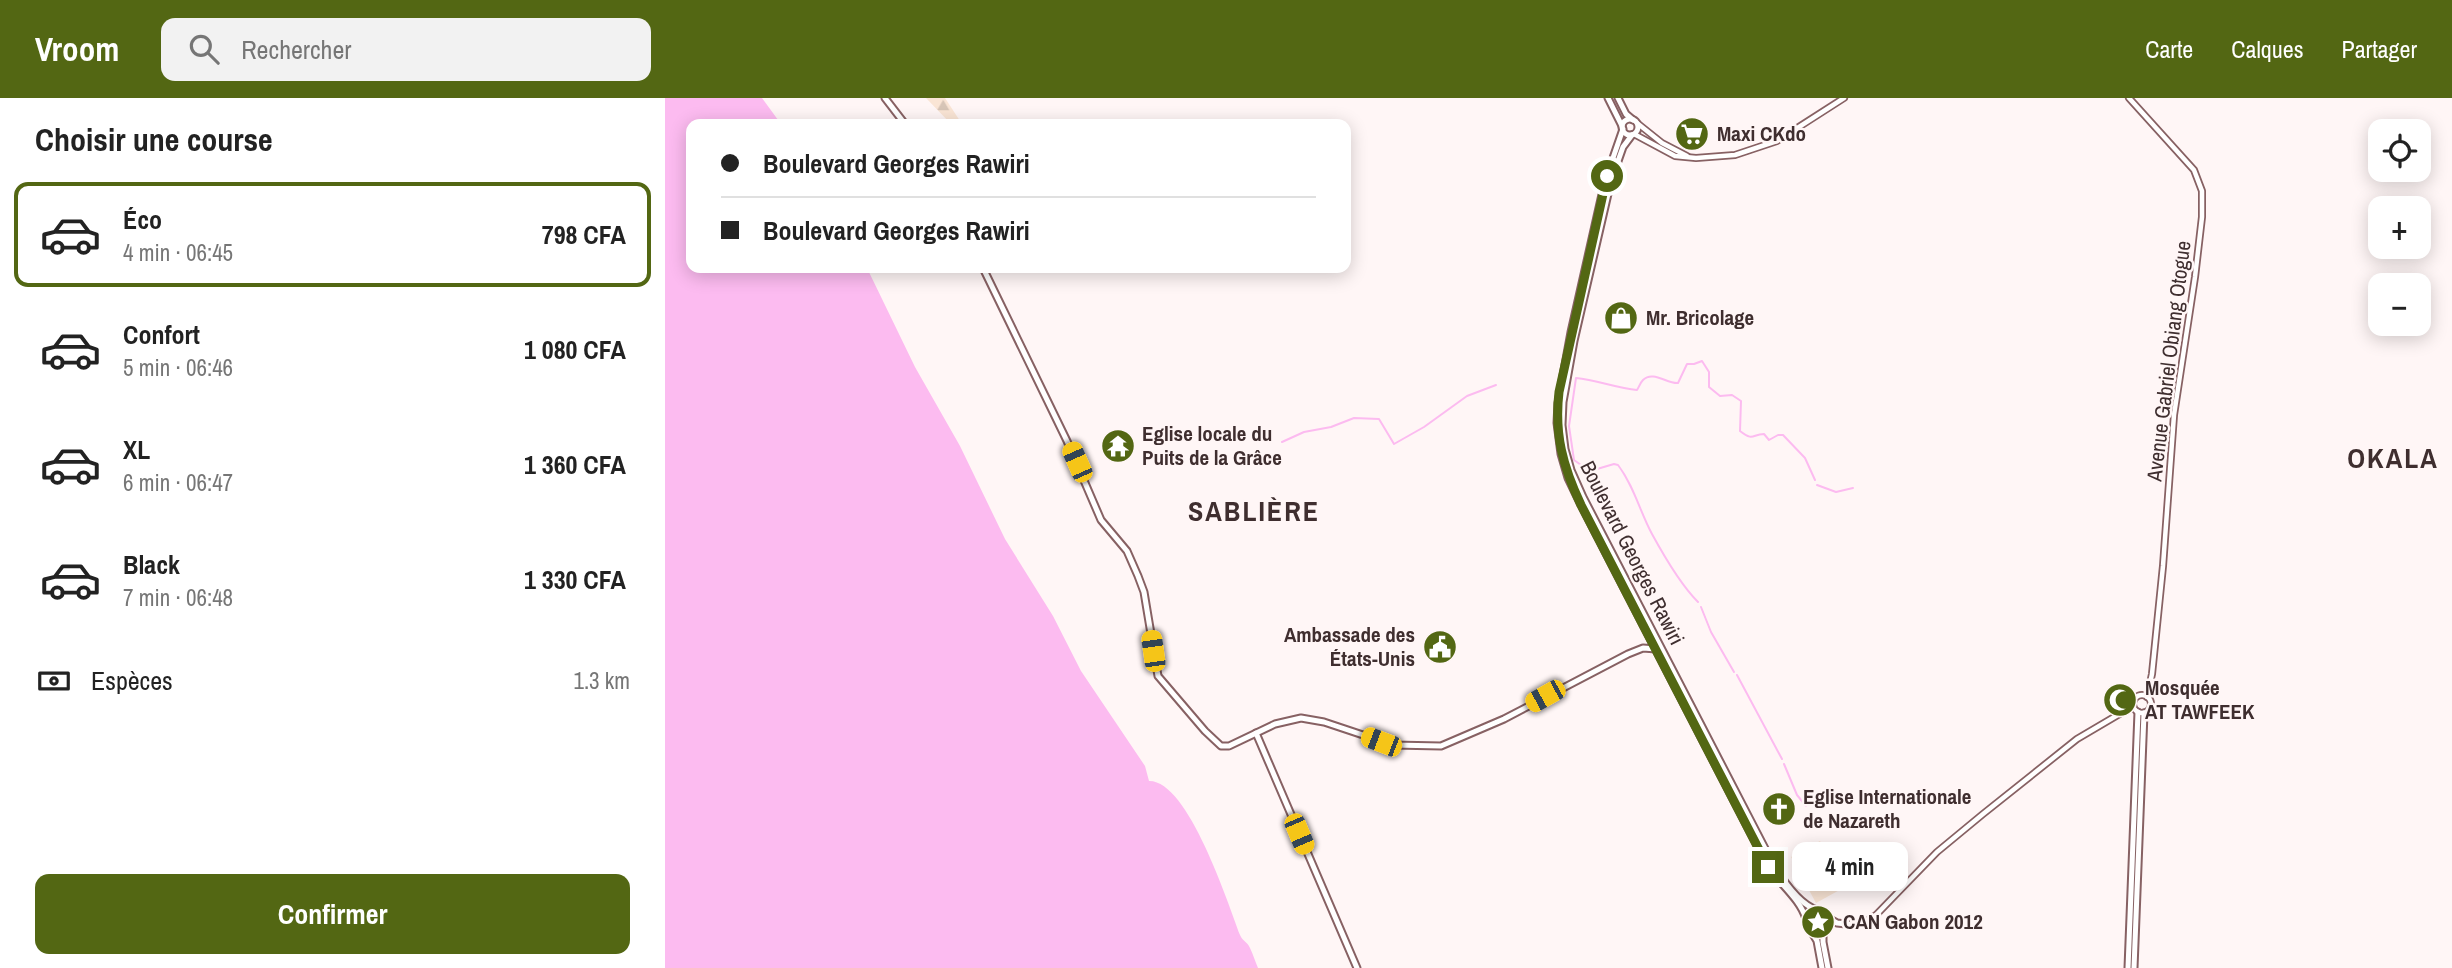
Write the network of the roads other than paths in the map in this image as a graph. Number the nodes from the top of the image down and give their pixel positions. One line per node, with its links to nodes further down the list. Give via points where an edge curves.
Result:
1 (885, 98): 6 (main road)
2 (1608, 98): 8 (main road)
3 (1618, 98): 7 (main road)
4 (1844, 98): 10 (street, via 1756,149 1735,155)
5 (2129, 98): 15 (street, Avenue Gabriel Obiang Otogue, via 2194,170 2203,196 2174,415)
6 (901, 119)
7 (1635, 121): 8 (main road, via 1625,121); 9 (main road, via 1638,129); 10 (street)
8 (1623, 128): 9 (main road, via 1626,134); 12 (main road, Boulevard Georges Rawiri, via 1607,176 1571,332 1557,423 1568,478)
9 (1633, 134): 10 (street, via 1670,154); 19 (main road, Boulevard Georges Rawiri, via 1612,175 1574,341 1563,407 1566,456 1772,862 1799,897)
10 (1688, 157)
11 (985, 273): 18 (main road, via 1101,520 1127,551 1138,576 1158,676 1221,746)
12 (1649, 634): 13 (main road); 14 (main road, Boulevard Georges Rawiri)
13 (1643, 648): 14 (main road); 18 (main road, via 1445,745 1392,745 1308,718 1281,722)
14 (1657, 650): 21 (main road, Boulevard Georges Rawiri, via 1768,867)
15 (2147, 696): 16 (street, via 2138,695); 17 (street, via 2151,706)
16 (2133, 706): 17 (street); 22 (street, via 2071,744 1939,850 1876,915)
17 (2141, 713): 28 (main road)
18 (1256, 733): 25 (main road)
19 (1817, 910): 20 (main road); 21 (main road)
20 (1827, 916): 22 (main road, via 1837,923); 23 (main road)
21 (1806, 919): 24 (main road)
22 (1855, 925): 23 (main road)
23 (1824, 929): 24 (main road); 27 (main road)
24 (1811, 931): 26 (main road)
25 (1357, 968)
26 (1822, 968)
27 (1828, 968)
28 (2131, 968)

